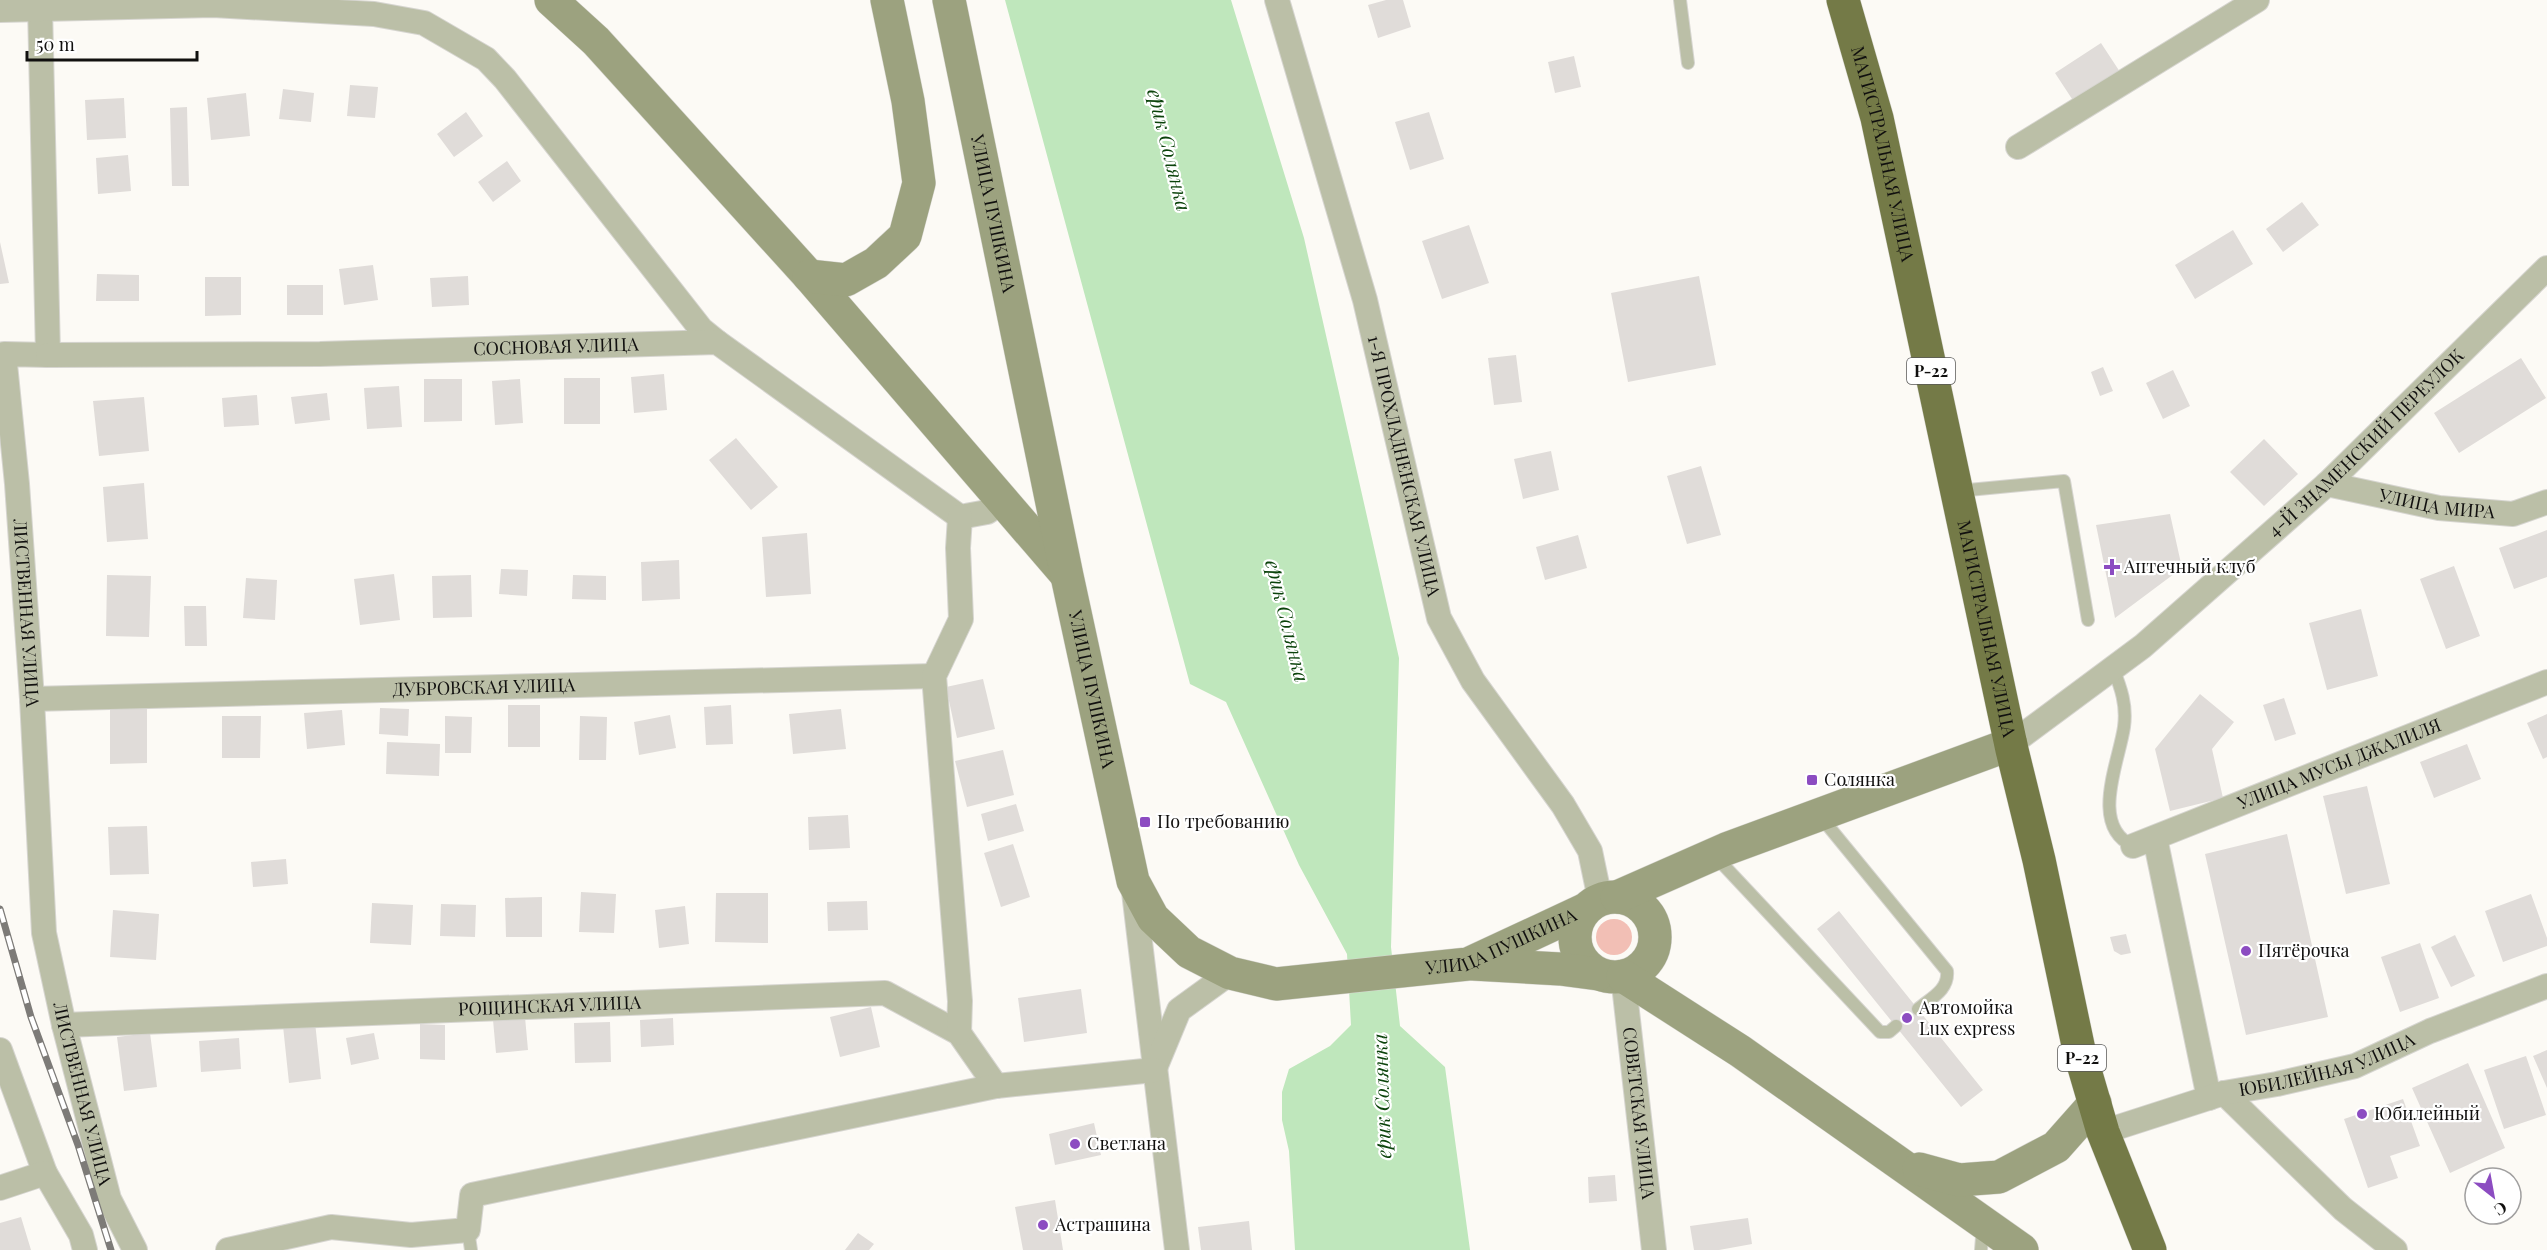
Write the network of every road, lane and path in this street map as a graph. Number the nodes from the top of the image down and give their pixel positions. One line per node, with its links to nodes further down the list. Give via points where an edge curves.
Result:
1 (551, 0): 13 (main road, via 596,40)
2 (887, 0): 13 (main road, via 908,101 919,183 905,236 876,263 846,280)
3 (949, 0): 22 (main road, УЛИЦА ПУШКИНА)
4 (1276, 0): 33 (street, 1-Я ПРОХЛАДНЕНСКАЯ УЛИЦА, via 1365,300 1439,618 1473,681 1563,805 1590,851)
5 (1680, 0): 10 (lane)
6 (1843, 0): 18 (highway, МАГИСТРАЛЬНАЯ УЛИЦА / Р-22, via 1877,118)
7 (2257, 0): 11 (street)
8 (40, 7): 9 (street); 14 (street, via 213,5 374,14 424,23 486,59 701,329); 16 (street)
9 (0, 10)
10 (1688, 63)
11 (2018, 147)
12 (2547, 268): 17 (street, 4-Й ЗНАМЕНСКИЙ ПЕРЕУЛОК)
13 (809, 276): 19 (main road)
14 (717, 342): 16 (street, СОСНОВАЯ УЛИЦА, via 320,354); 21 (street)
15 (2, 354): 16 (street, ЛИСТВЕННАЯ УЛИЦА); 27 (street, ЛИСТВЕННАЯ УЛИЦА, via 17,484)
16 (48, 355)
17 (2327, 484): 20 (street, УЛИЦА МИРА, via 2439,508 2513,514); 24 (street, 4-Й ЗНАМЕНСКИЙ ПЕРЕУЛОК)
18 (1957, 491): 23 (lane, via 2064,481); 28 (highway, МАГИСТРАЛЬНАЯ УЛИЦА / Р-22)
19 (1004, 501): 21 (street, via 987,512); 22 (main road)
20 (2547, 502)
21 (960, 517): 25 (street, via 960,619)
22 (1067, 576): 32 (main road, УЛИЦА ПУШКИНА)
23 (2088, 620)
24 (2113, 668): 28 (street, 4-Й ЗНАМЕНСКИЙ ПЕРЕУЛОК); 30 (lane, via 2124,696 2124,726 2110,783 2110,819 2122,841)
25 (934, 676): 27 (street, ДУБРОВСКАЯ УЛИЦА); 41 (street, via 960,1001)
26 (2547, 682): 30 (street, УЛИЦА МУСЫ ДЖАЛИЛЯ)
27 (32, 699): 39 (street, ЛИСТВЕННАЯ УЛИЦА, via 44,933)
28 (2011, 744): 29 (main road, УЛИЦА ПУШКИНА); 46 (highway, МАГИСТРАЛЬНАЯ УЛИЦА / Р-22, via 2079,1050)
29 (1820, 815): 31 (main road, УЛИЦА ПУШКИНА); 38 (lane, via 1947,971 1948,980 1943,988)
30 (2144, 842): 45 (street)
31 (1714, 855): 33 (main road, УЛИЦА ПУШКИНА); 40 (lane, via 1880,1032 1889,1032)
32 (1133, 881): 35 (main road, УЛИЦА ПУШКИНА, via 1153,918 1189,952); 43 (street)
33 (1600, 902): 34 (main road, УЛИЦА ПУШКИНА); 36 (main road, via 1576,927 1575,945 1587,967); 36 (main road, via 1627,899 1645,910 1651,918 1655,939 1653,950 1641,967)
34 (1468, 964): 35 (main road, УЛИЦА ПУШКИНА, via 1276,984); 36 (main road)
35 (1230, 973): 43 (street, via 1179,1010)
36 (1610, 975): 47 (main road, via 1740,1051); 56 (street, СОВЕТСКАЯ УЛИЦА)
37 (2547, 986): 45 (street, ЮБИЛЕЙНАЯ УЛИЦА, via 2430,1031 2355,1066)
38 (1918, 1009)
39 (64, 1025): 41 (street, РОЩИНСКАЯ УЛИЦА, via 885,993); 53 (street, ЛИСТВЕННАЯ УЛИЦА, via 109,1199)
40 (1896, 1026)
41 (959, 1033): 44 (street, РОЩИНСКАЯ УЛИЦА)
42 (0, 1050): 48 (street)
43 (1154, 1070): 44 (street); 55 (street)
44 (996, 1086): 51 (street, via 472,1195)
45 (2216, 1096): 46 (street, ЮБИЛЕЙНАЯ УЛИЦА); 59 (street)
46 (2099, 1117): 47 (main road, via 2056,1147 1999,1177 1959,1180 1923,1171); 58 (highway, МАГИСТРАЛЬНАЯ УЛИЦА / Р-22)
47 (1872, 1145): 50 (main road)
48 (45, 1173): 49 (street); 52 (street, via 81,1235)
49 (0, 1188)
50 (1982, 1236): 57 (main road)
51 (470, 1240): 54 (street, via 331,1227)
52 (85, 1250)
53 (135, 1250)
54 (228, 1250)
55 (1177, 1250)
56 (1654, 1250)
57 (2022, 1250)
58 (2150, 1250)
59 (2395, 1250)

